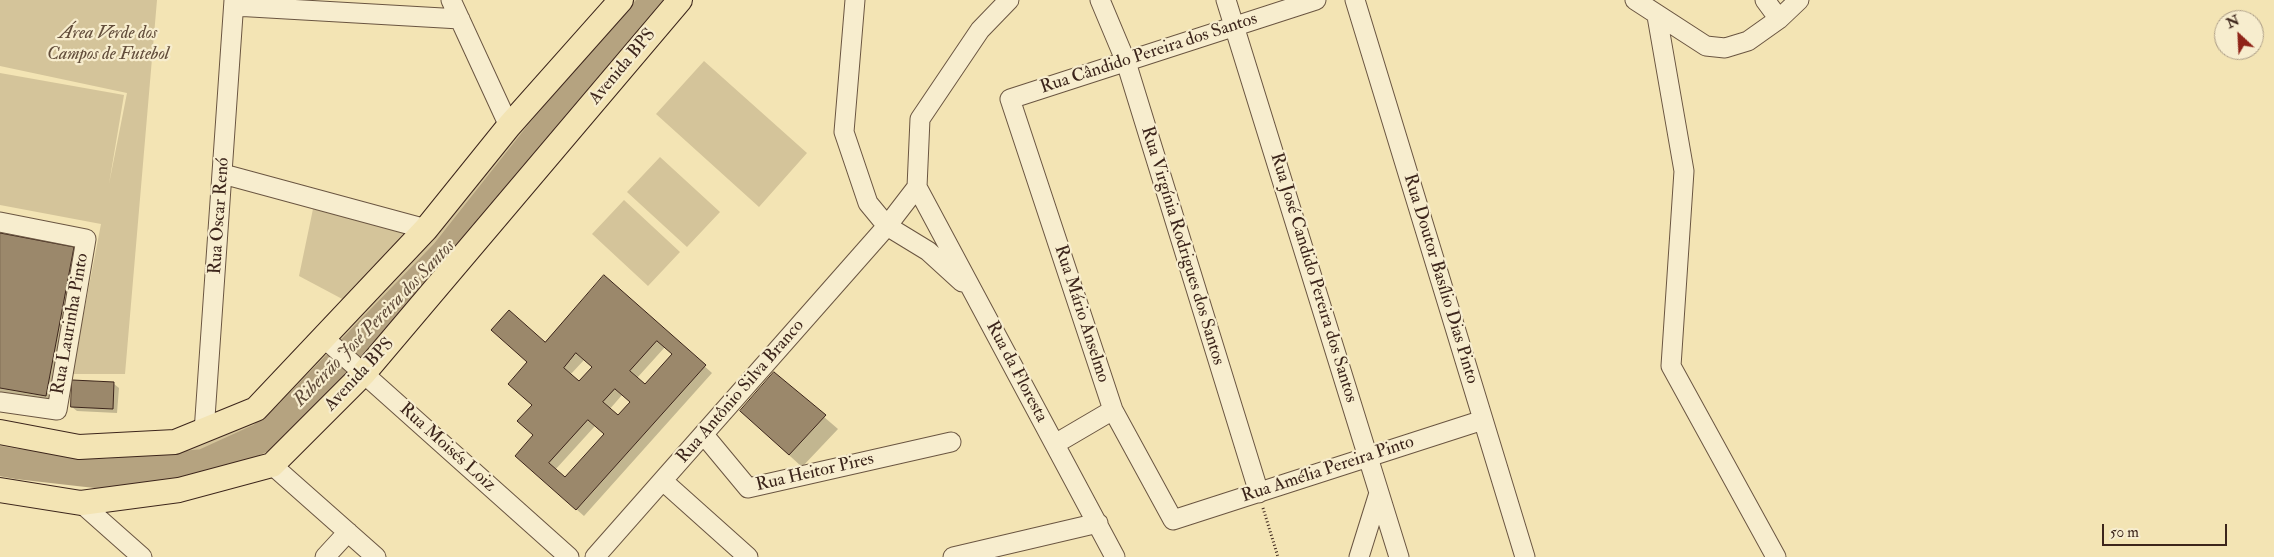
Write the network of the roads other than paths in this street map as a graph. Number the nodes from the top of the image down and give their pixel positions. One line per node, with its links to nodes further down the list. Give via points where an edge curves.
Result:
1 (451, 0): 15 (street)
2 (620, 0): 20 (main road)
3 (680, 0): 28 (main road, Avenida BPS)
4 (855, 0): 24 (street, via 844,132 868,203)
5 (1009, 0): 22 (street, via 980,30 920,119)
6 (1100, 0): 18 (street, Rua Virgínia Rodrigues dos Santos)
7 (1226, 0): 17 (street, Rua José Candido Pereira dos Santos)
8 (1316, 0): 17 (street, Rua Cândido Pereira dos Santos)
9 (1355, 0): 31 (street, Rua Doutor Basílio Dias Pinto)
10 (1635, 0): 14 (street)
11 (1765, 0): 16 (street)
12 (1799, 0): 16 (street)
13 (234, 3): 15 (street); 21 (street, Rua Oscar Renó)
14 (1657, 16): 16 (street, via 1706,46 1725,48 1748,41); 58 (street, via 1684,171 1671,366)
15 (460, 19): 20 (street)
16 (1779, 19)
17 (1235, 27): 18 (street, Rua Cândido Pereira dos Santos); 37 (street, Rua José Candido Pereira dos Santos)
18 (1126, 62): 19 (street, Rua Cândido Pereira dos Santos); 42 (street, Rua Virgínia Rodrigues dos Santos)
19 (1010, 99): 30 (street, Rua Mário Anselmo)
20 (509, 126): 25 (main road)
21 (223, 174): 25 (street); 33 (street, Rua Oscar Renó)
22 (917, 187): 24 (street); 26 (street, Rua da Floresta)
23 (0, 222): 29 (street, Rua Laurinha Pinto, via 86,239 57,410)
24 (887, 226): 26 (street, via 928,252); 34 (street, Rua Antônio Silva Branco)
25 (426, 229): 27 (main road)
26 (972, 291): 36 (street, Rua da Floresta)
27 (332, 345): 28 (street, Rua Moisés Loiz); 33 (main road, via 256,409)
28 (361, 370): 38 (main road, Avenida BPS); 50 (street, Rua Moisés Loiz)
29 (0, 402)
30 (1113, 410): 36 (street); 44 (street, Rua Mário Anselmo)
31 (1483, 420): 37 (street, Rua Amélia Pereira Pinto); 57 (street, Rua Doutor Basílio Dias Pinto)
32 (0, 432): 33 (main road, via 79,447 175,442)
33 (204, 432)
34 (704, 435): 35 (street, Rua Heitor Pires, via 748,488); 39 (street, Rua Antônio Silva Branco)
35 (951, 442)
36 (1055, 444): 45 (street, Rua da Floresta)
37 (1368, 457): 41 (street, Rua José Candido Pereira dos Santos); 42 (street, Rua Amélia Pereira Pinto)
38 (272, 466): 43 (main road, via 179,490); 46 (street)
39 (663, 481): 51 (street, Rua Antônio Silva Branco); 52 (street)
40 (0, 490): 43 (main road)
41 (1379, 493): 55 (street); 56 (street, Rua José Candido Pereira dos Santos)
42 (1259, 494): 44 (street, Rua Amélia Pereira Pinto)
43 (82, 503): 47 (street)
44 (1173, 520)
45 (1098, 522): 53 (street); 54 (street, Rua da Floresta)
46 (348, 532): 48 (street); 49 (street)
47 (142, 557)
48 (325, 557)
49 (376, 557)
50 (569, 557)
51 (595, 557)
52 (748, 557)
53 (954, 557)
54 (1115, 557)
55 (1359, 557)
56 (1399, 557)
57 (1526, 557)
58 (1776, 557)

